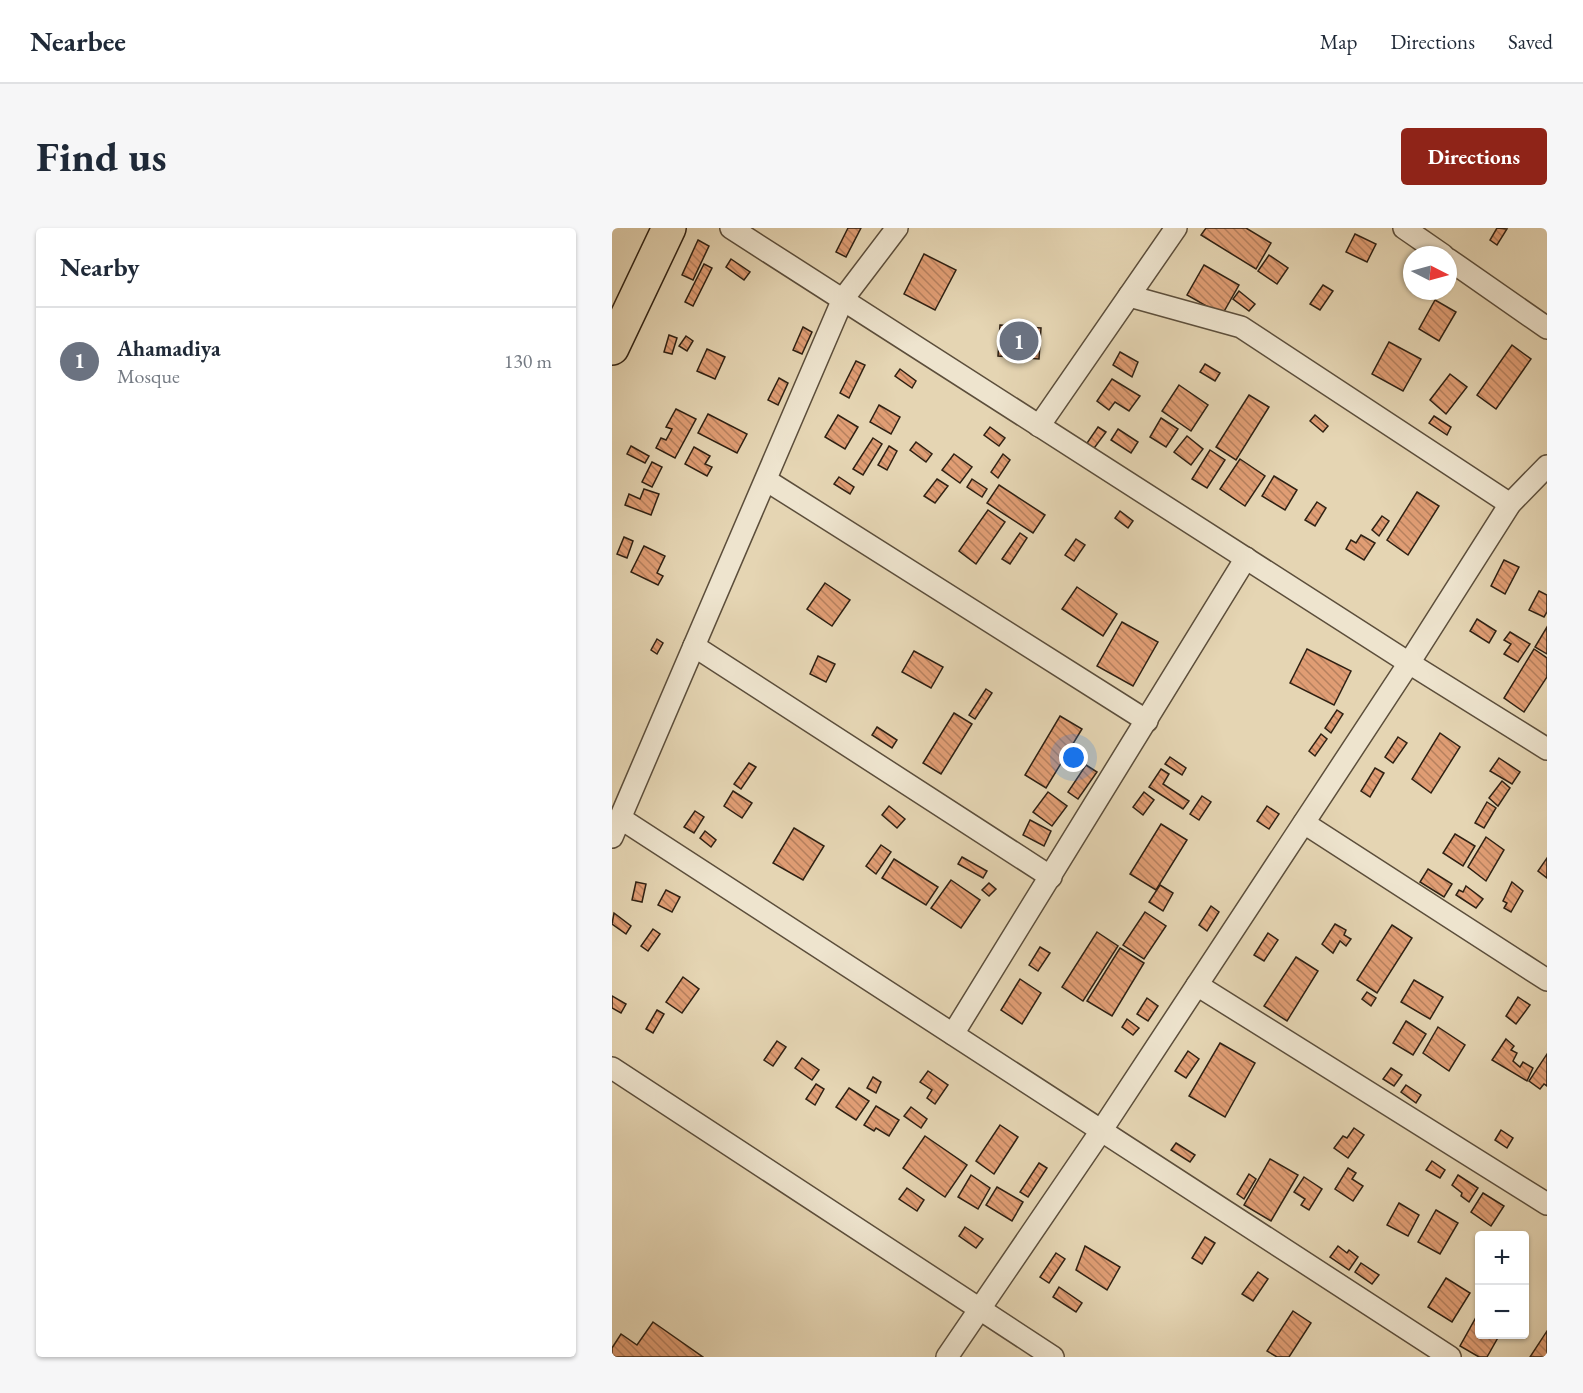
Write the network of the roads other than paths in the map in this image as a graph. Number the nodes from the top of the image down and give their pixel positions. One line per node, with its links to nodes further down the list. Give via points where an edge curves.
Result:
1 (669, 228): 11 (main road)
2 (732, 228): 9 (street)
3 (897, 228): 9 (street)
4 (1176, 228): 8 (street)
5 (1404, 228): 6 (street)
6 (1430, 246)
7 (1457, 265): 10 (street)
8 (1129, 296): 12 (street); 15 (street, via 1241,327)
9 (843, 299): 12 (street); 14 (street)
10 (1547, 328)
11 (612, 348)
12 (1040, 426): 16 (street)
13 (1547, 466): 15 (street)
14 (766, 480): 17 (street); 19 (street)
15 (1510, 504): 18 (street)
16 (1246, 558): 18 (street); 19 (street)
17 (694, 646): 22 (street); 23 (street)
18 (1409, 663): 20 (street); 21 (street)
19 (1146, 721): 23 (street)
20 (1547, 749)
21 (1304, 823): 24 (street); 25 (street)
22 (616, 827): 26 (street)
23 (1051, 877): 26 (street)
24 (1547, 980)
25 (1197, 985): 28 (street); 29 (street)
26 (953, 1034): 28 (street)
27 (612, 1068): 30 (street)
28 (1101, 1131): 30 (street); 33 (street)
29 (1547, 1204)
30 (980, 1309): 31 (street); 32 (street)
31 (947, 1357)
32 (1053, 1357)
33 (1450, 1357)

